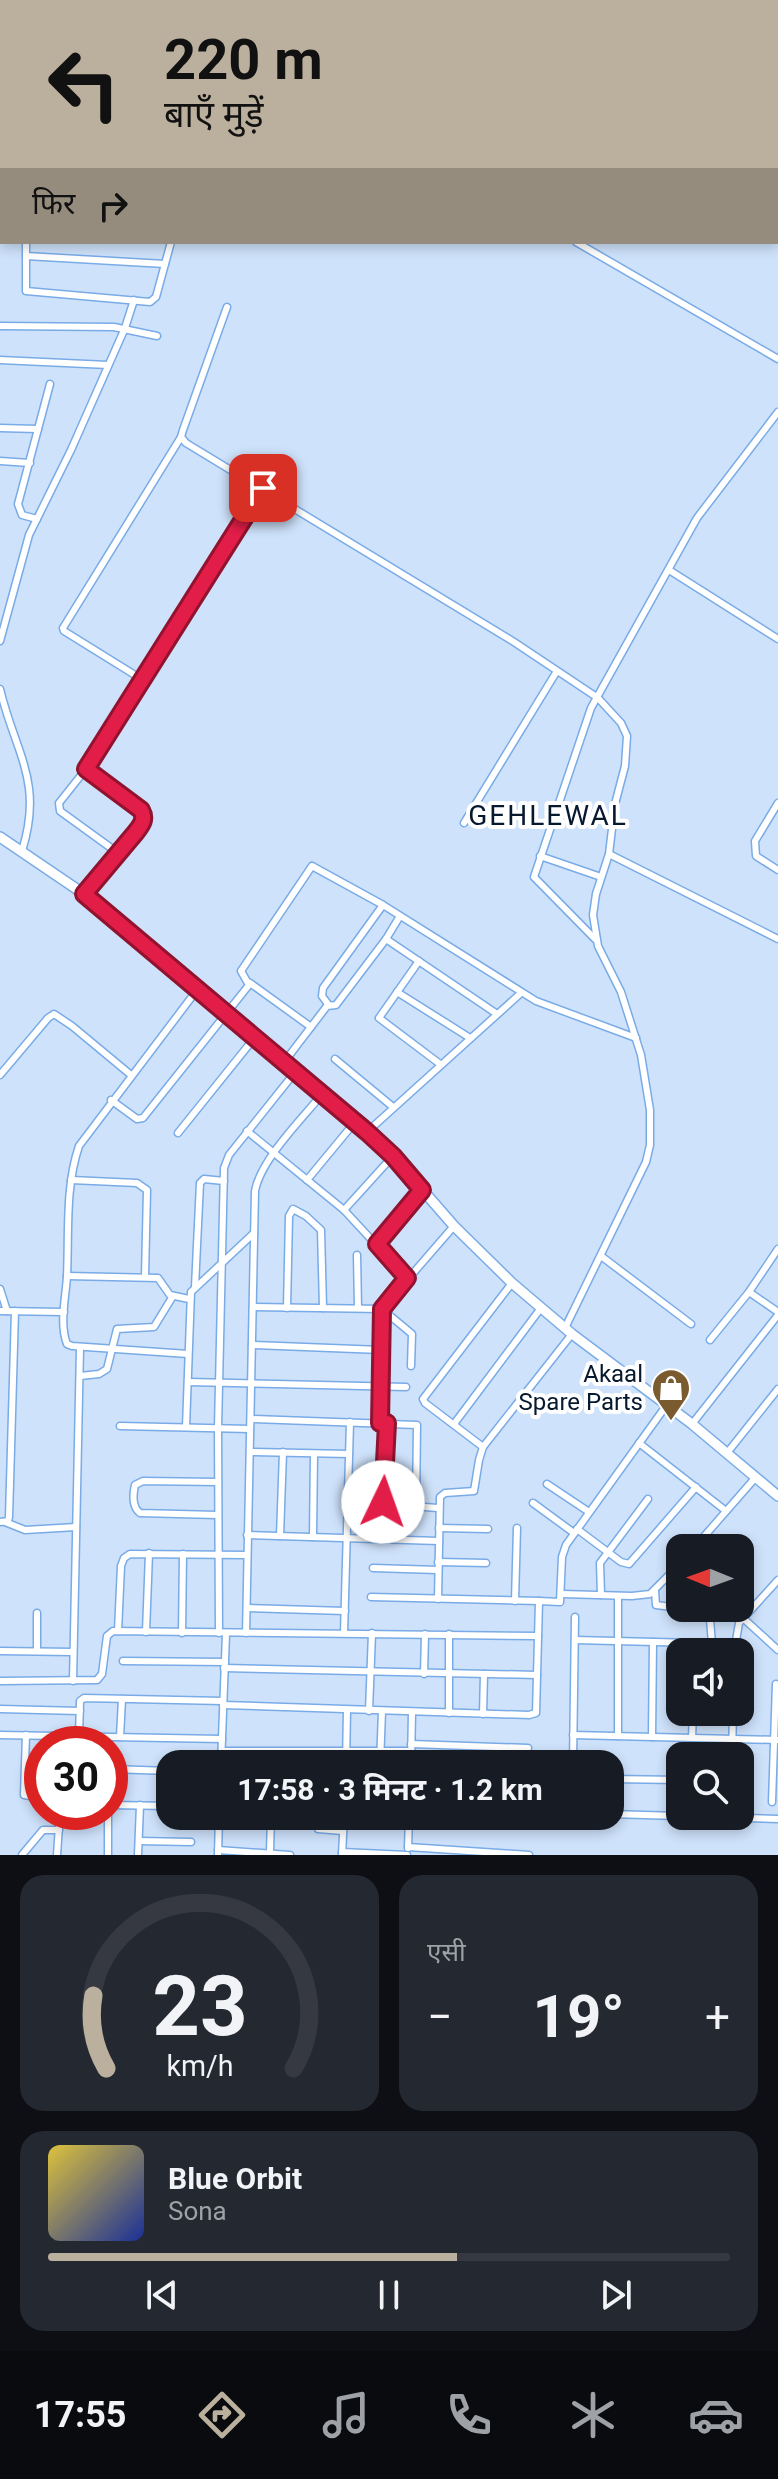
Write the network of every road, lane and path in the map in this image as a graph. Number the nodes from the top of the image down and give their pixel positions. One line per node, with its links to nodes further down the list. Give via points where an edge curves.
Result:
1 (26, 244): 4 (street)
2 (170, 244): 5 (street)
3 (579, 244): 11 (street)
4 (26, 256): 5 (street); 6 (street, via 29,292)
5 (165, 264): 6 (street, via 154,301)
6 (134, 300): 9 (street)
7 (227, 307): 18 (street)
8 (0, 326): 9 (street)
9 (125, 328): 10 (street); 13 (street)
10 (157, 336)
11 (778, 359)
12 (0, 360): 13 (street)
13 (108, 365): 22 (street)
14 (50, 384): 17 (street)
15 (778, 412): 23 (street, via 697,518)
16 (0, 428): 17 (street)
17 (38, 429): 20 (street)
18 (181, 437): 21 (street); 27 (street, via 63,628)
19 (0, 461): 20 (street)
20 (30, 463): 22 (street, via 18,509)
21 (263, 488): 26 (street); 27 (street)
22 (37, 519): 25 (street)
23 (669, 570): 24 (street); 29 (street)
24 (778, 639)
25 (0, 641)
26 (557, 671): 29 (street); 34 (street)
27 (143, 680): 32 (street)
28 (0, 689): 30 (street)
29 (598, 698): 38 (street, via 627,736); 39 (street)
30 (10, 723): 31 (street); 36 (street, via 31,798)
31 (0, 727)
32 (86, 769): 37 (street, via 144,816); 37 (street, via 59,808)
33 (778, 803): 40 (street, via 754,852)
34 (464, 823)
35 (0, 837): 36 (street)
36 (22, 851): 42 (street)
37 (118, 853): 42 (street)
38 (609, 854): 41 (street); 46 (street)
39 (540, 856): 41 (street); 47 (street, via 534,872 538,882)
40 (778, 870)
41 (601, 877): 47 (street, via 594,904)
42 (84, 894): 50 (street)
43 (383, 905): 44 (street); 49 (street, via 312,866 241,971); 53 (street, via 323,988)
44 (400, 916): 45 (street); 52 (street)
45 (386, 939): 48 (street); 53 (street, via 338,1004)
46 (778, 939)
47 (596, 941): 59 (street)
48 (419, 961): 51 (street); 54 (street)
49 (250, 983): 55 (street); 56 (street)
50 (197, 990): 55 (street); 65 (street)
51 (397, 992): 58 (street); 62 (street, via 381,1021)
52 (521, 993): 54 (street); 59 (street)
53 (328, 1004): 56 (street)
54 (497, 1014): 58 (street)
55 (228, 1015): 57 (street); 67 (street, via 143,1118)
56 (311, 1027): 61 (street)
57 (256, 1036): 61 (street); 72 (street)
58 (470, 1038): 62 (street)
59 (636, 1038): 85 (street, via 648,1091 650,1145)
60 (335, 1059): 68 (street)
61 (285, 1061): 63 (street)
62 (440, 1064): 68 (street)
63 (296, 1071): 66 (street); 70 (street)
64 (0, 1075): 65 (street, via 54,1014)
65 (131, 1075): 67 (street)
66 (323, 1093): 69 (street); 73 (street)
67 (111, 1100): 75 (street, via 79,1146)
68 (393, 1107): 71 (street)
69 (355, 1122): 71 (street); 76 (street)
70 (247, 1131): 73 (street); 77 (street, via 226,1161)
71 (367, 1132): 74 (street)
72 (178, 1133)
73 (274, 1154): 76 (street); 81 (street, via 257,1181)
74 (393, 1156): 78 (street); 79 (street)
75 (71, 1180): 87 (street); 88 (street, via 143,1185)
76 (307, 1180): 79 (street)
77 (224, 1181): 86 (street); 91 (street, via 200,1183)
78 (422, 1190): 80 (street); 82 (street)
79 (344, 1210): 82 (street)
80 (454, 1226): 89 (street); 90 (street)
81 (254, 1233): 86 (street); 96 (street)
82 (377, 1244): 89 (street)
83 (778, 1249): 93 (street)
84 (357, 1255): 99 (street)
85 (601, 1256): 106 (street); 107 (street)
86 (221, 1265): 91 (street); 117 (street)
87 (67, 1276): 88 (street); 104 (street)
88 (145, 1277): 94 (street, via 161,1280)
89 (407, 1278): 101 (street)
90 (512, 1283): 100 (street); 128 (street, via 423,1399)
91 (195, 1287): 95 (street)
92 (0, 1289): 102 (street)
93 (749, 1292): 105 (street); 108 (street)
94 (173, 1296): 95 (street); 111 (street, via 154,1327 117,1329)
95 (189, 1299): 113 (street)
96 (253, 1307): 97 (street); 109 (street)
97 (287, 1308): 98 (street); 98 (street, via 293,1209 321,1230)
98 (323, 1308): 99 (street)
99 (358, 1308): 101 (street)
100 (541, 1308): 107 (street); 128 (street)
101 (382, 1309): 112 (street); 114 (street, via 412,1334)
102 (3, 1311): 103 (street)
103 (15, 1311): 104 (street); 124 (street)
104 (64, 1312): 110 (street, via 64,1338)
105 (778, 1313): 129 (street)
106 (691, 1324)
107 (568, 1331): 122 (street); 135 (street)
108 (710, 1340)
109 (252, 1345): 112 (street); 118 (street)
110 (80, 1348): 111 (street); 115 (street)
111 (111, 1350): 113 (street); 115 (street, via 103,1372)
112 (381, 1350): 119 (street)
113 (188, 1354): 116 (street)
114 (411, 1366)
115 (80, 1376): 154 (street)
116 (188, 1382): 117 (street); 131 (street)
117 (220, 1382): 118 (street); 132 (street)
118 (252, 1383): 119 (street); 125 (street)
119 (381, 1386): 120 (street); 127 (street)
120 (406, 1387)
121 (778, 1389): 138 (street)
122 (666, 1406): 129 (street); 134 (street)
123 (0, 1412): 124 (street)
124 (12, 1412): 153 (street, via 9,1511 8,1521)
125 (251, 1419): 126 (street); 133 (street)
126 (350, 1422): 127 (street); 140 (street)
127 (384, 1423): 148 (street, via 383,1502); 148 (street, via 417,1425)
128 (454, 1424): 135 (street)
129 (692, 1424): 138 (street)
130 (120, 1426): 131 (street)
131 (186, 1427): 132 (street)
132 (218, 1428): 133 (street); 142 (street)
133 (250, 1429): 136 (street)
134 (639, 1443): 144 (street); 151 (street)
135 (483, 1447): 149 (street, via 474,1491 442,1494)
136 (250, 1452): 137 (street); 160 (street)
137 (283, 1452): 139 (street); 161 (street)
138 (727, 1453): 141 (street)
139 (314, 1454): 140 (street); 162 (street)
140 (349, 1454): 163 (street)
141 (756, 1477): 145 (street); 150 (street)
142 (218, 1482): 152 (street); 152 (street, via 143,1481 134,1490 140,1513)
143 (547, 1484): 151 (street)
144 (696, 1487): 150 (street); 165 (street, via 629,1564)
145 (778, 1496)
146 (648, 1499): 165 (street)
147 (533, 1503): 158 (street)
148 (416, 1507): 149 (street)
149 (438, 1508): 155 (street)
150 (726, 1511): 159 (street)
151 (589, 1512): 158 (street)
152 (217, 1515): 168 (street)
153 (2, 1522): 154 (street, via 25,1530)
154 (76, 1527): 209 (street)
155 (439, 1528): 157 (street); 164 (street)
156 (517, 1528): 183 (street)
157 (488, 1529)
158 (575, 1531): 165 (street); 177 (street, via 563,1550)
159 (706, 1534)
160 (247, 1535): 161 (street); 169 (street)
161 (280, 1536): 162 (street)
162 (313, 1537): 163 (street)
163 (348, 1537): 164 (street); 188 (street)
164 (439, 1541): 171 (street)
165 (607, 1552): 178 (street, via 598,1567)
166 (149, 1553): 167 (street); 192 (street, via 124,1558); 193 (street)
167 (183, 1554): 168 (street); 194 (street)
168 (218, 1555): 169 (street); 195 (street)
169 (247, 1555): 187 (street)
170 (486, 1563): 171 (street)
171 (438, 1566): 172 (street); 182 (street)
172 (373, 1568)
173 (666, 1579): 176 (street)
174 (778, 1580): 175 (street)
175 (769, 1589): 181 (street); 186 (street)
176 (655, 1591): 179 (street); 185 (street, via 656,1605)
177 (562, 1594): 178 (street); 184 (street, via 559,1602)
178 (601, 1595): 179 (street)
179 (618, 1596): 203 (street)
180 (371, 1597): 182 (street)
181 (778, 1597)
182 (438, 1599): 183 (street)
183 (515, 1601): 184 (street)
184 (539, 1601): 201 (street)
185 (666, 1606)
186 (754, 1606)
187 (247, 1608): 188 (street); 196 (street)
188 (345, 1611): 197 (street)
189 (37, 1613): 208 (street)
190 (575, 1617): 202 (street)
191 (747, 1622): 206 (street)
192 (118, 1631): 193 (street); 218 (street, via 107,1636 101,1678)
193 (146, 1632): 194 (street)
194 (182, 1633): 195 (street)
195 (222, 1633): 196 (street); 211 (street)
196 (246, 1633): 197 (street)
197 (344, 1633): 198 (street)
198 (372, 1633): 199 (street); 212 (street)
199 (425, 1634): 200 (street); 213 (street)
200 (449, 1634): 201 (street); 214 (street)
201 (538, 1636): 216 (street)
202 (575, 1640): 203 (street); 236 (street)
203 (619, 1641): 204 (street); 237 (street)
204 (653, 1642): 205 (street); 239 (street)
205 (666, 1642)
206 (778, 1650)
207 (0, 1651): 208 (street)
208 (37, 1651): 209 (street)
209 (73, 1652): 218 (street)
210 (123, 1661): 211 (street)
211 (224, 1665): 212 (street); 221 (street)
212 (370, 1673): 213 (street); 225 (street)
213 (424, 1674): 214 (street)
214 (449, 1674): 215 (street); 228 (street)
215 (484, 1674): 216 (street); 229 (street)
216 (537, 1675): 229 (street, via 536,1713)
217 (0, 1681): 218 (street)
218 (73, 1681)
219 (776, 1684): 243 (street)
220 (122, 1699): 221 (street); 224 (street, via 84,1698); 231 (street)
221 (223, 1703): 223 (street); 241 (street)
222 (0, 1709): 224 (street)
223 (347, 1710): 225 (street); 247 (street)
224 (80, 1711): 230 (street)
225 (369, 1711): 226 (street)
226 (382, 1711): 227 (street); 248 (street)
227 (412, 1712): 228 (street); 244 (street)
228 (449, 1713): 229 (street)
229 (483, 1714)
230 (79, 1726)
231 (121, 1726)
232 (692, 1726): 240 (street)
233 (732, 1726): 242 (street)
234 (0, 1735): 235 (street)
235 (24, 1735)
236 (573, 1735): 237 (street); 250 (street)
237 (618, 1736): 239 (street)
238 (128, 1737): 241 (street)
239 (652, 1737): 240 (street)
240 (692, 1738): 242 (street)
241 (222, 1739): 246 (street)
242 (732, 1739): 243 (street)
243 (776, 1740): 254 (street)
244 (411, 1748): 245 (street); 249 (street)
245 (528, 1748)
246 (222, 1750)
247 (346, 1750)
248 (380, 1750)
249 (390, 1750)
250 (573, 1750)
251 (128, 1770): 252 (street)
252 (156, 1771)
253 (624, 1779): 255 (street)
254 (776, 1779): 256 (street)
255 (666, 1780)
256 (772, 1802)
257 (128, 1805): 258 (street)
258 (140, 1805): 259 (street); 272 (street)
259 (156, 1806)
260 (624, 1814): 261 (street)
261 (666, 1815)
262 (754, 1818): 263 (street)
263 (778, 1819)
264 (43, 1830): 280 (street)
265 (59, 1830): 281 (street)
266 (108, 1830): 282 (street)
267 (219, 1830): 277 (street)
268 (271, 1830): 274 (street)
269 (330, 1830): 271 (street)
270 (409, 1830): 275 (street)
271 (343, 1831): 279 (street)
272 (139, 1841): 273 (street); 283 (street)
273 (191, 1842)
274 (270, 1852): 278 (street); 284 (street)
275 (408, 1852): 276 (street); 279 (street)
276 (454, 1852): 285 (street)
277 (218, 1853): 278 (street)
278 (257, 1853)
279 (342, 1854)
280 (22, 1855)
281 (57, 1855)
282 (108, 1855)
283 (138, 1855)
284 (290, 1855)
285 (529, 1855)

